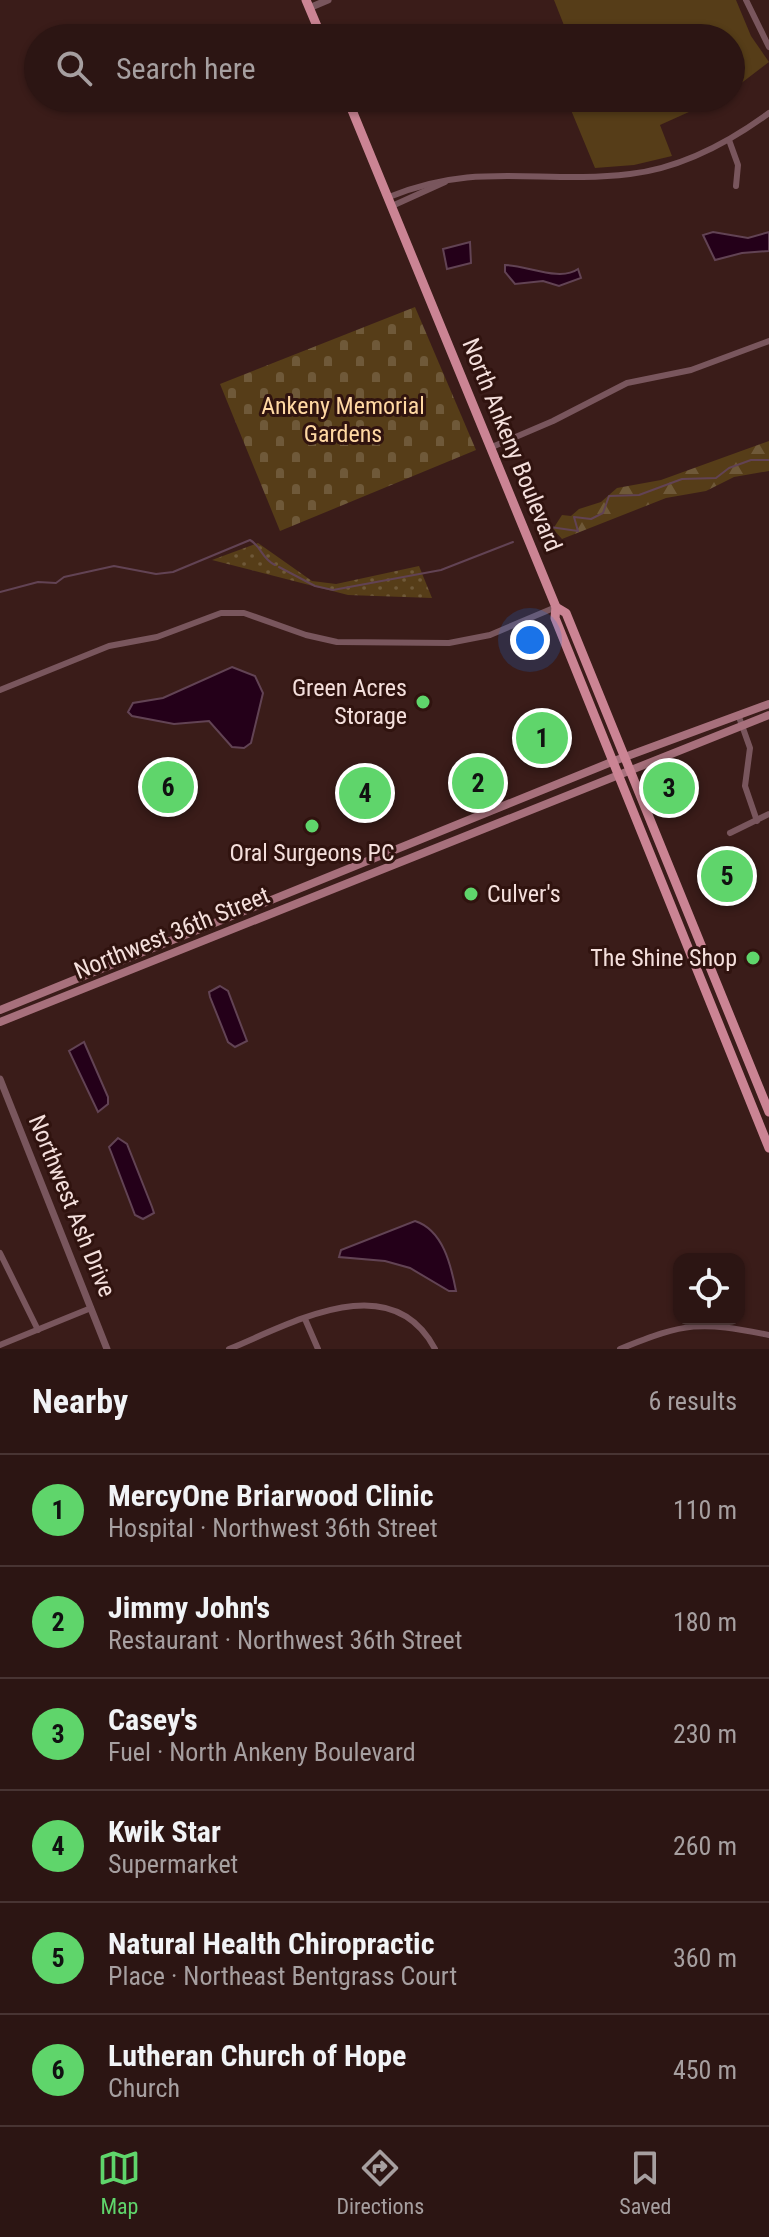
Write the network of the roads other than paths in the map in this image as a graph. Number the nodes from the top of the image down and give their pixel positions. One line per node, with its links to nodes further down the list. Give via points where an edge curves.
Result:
1 (328, 0): 3 (street)
2 (746, 0): 5 (street)
3 (308, 4): 4 (main road)
4 (316, 24)
5 (769, 47)
6 (353, 112): 10 (main road, North Ankeny Boulevard)
7 (769, 113): 8 (street)
8 (729, 140): 9 (street, via 738,165); 10 (street, via 670,167 630,174 452,178 428,182)
9 (736, 186)
10 (390, 201): 12 (main road, North Ankeny Boulevard)
11 (769, 341): 12 (street, via 691,370 627,383)
12 (492, 447): 13 (main road, North Ankeny Boulevard)
13 (556, 607): 14 (street, via 490,635 435,643 337,642 244,613 221,613 157,637 109,646); 18 (main road, North Ankeny Boulevard, via 555,618)
14 (0, 690)
15 (769, 704): 17 (main road)
16 (769, 715): 17 (main road)
17 (740, 722): 18 (main road, Northwest 36th Street); 19 (main road, Northwest 36th Street); 21 (street, via 751,757 745,786)
18 (620, 759): 19 (main road, North Ankeny Boulevard); 23 (main road, Northwest 36th Street)
19 (626, 774): 24 (main road, Northwest 36th Street); 26 (main road, North Ankeny Boulevard); 27 (main road, North Ankeny Boulevard)
20 (769, 814): 21 (street)
21 (757, 821): 22 (street)
22 (730, 833)
23 (0, 1010)
24 (0, 1022)
25 (0, 1079): 29 (street, Northwest Ash Drive)
26 (769, 1112)
27 (769, 1148)
28 (1, 1252): 31 (street)
29 (91, 1308): 31 (street); 34 (street, Northwest Ash Drive)
30 (305, 1319): 35 (street); 36 (street); 37 (street, via 343,1306 386,1308 413,1324)
31 (38, 1330): 33 (street)
32 (769, 1335): 38 (street, via 715,1324 688,1326)
33 (0, 1345)
34 (107, 1349)
35 (229, 1349)
36 (318, 1349)
37 (435, 1349)
38 (620, 1349)

